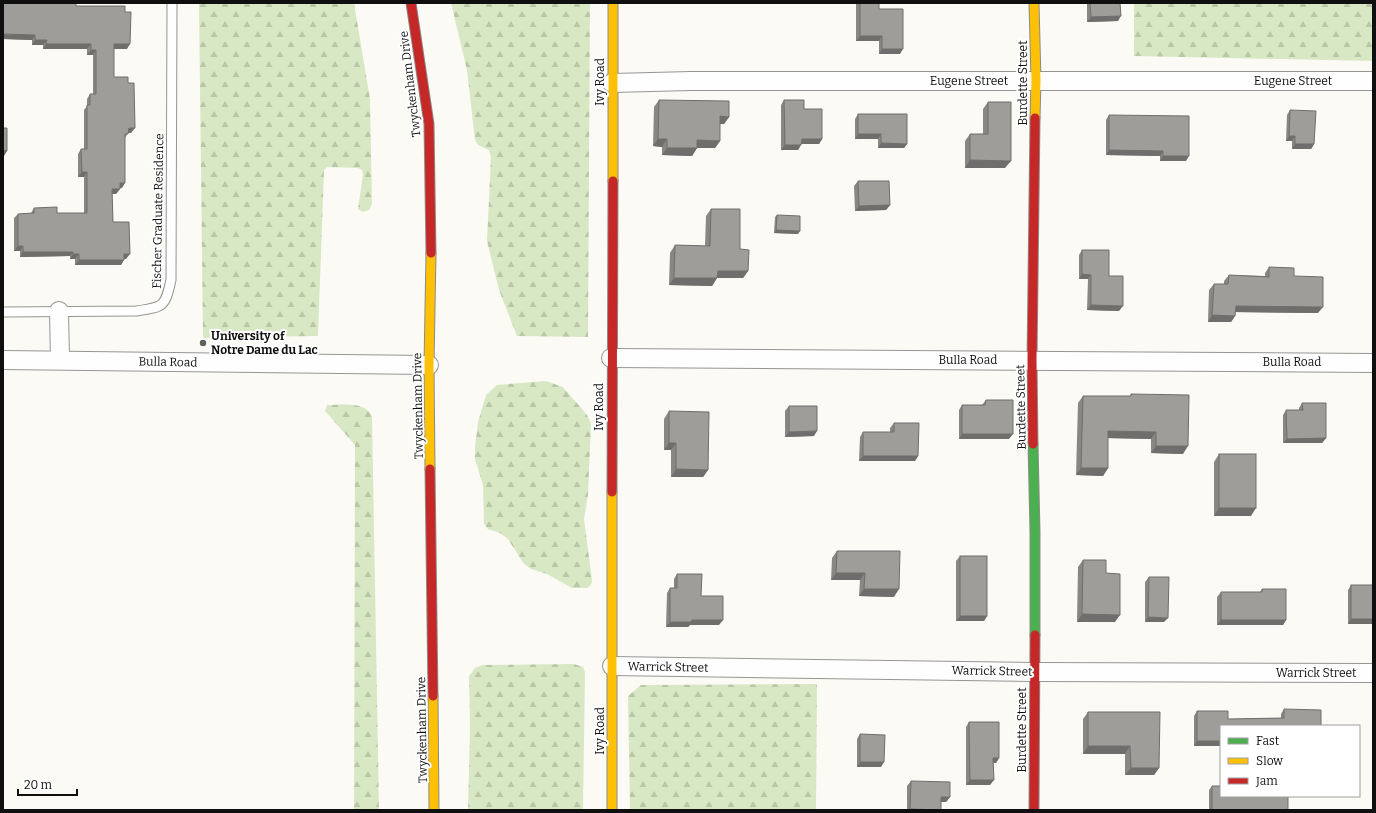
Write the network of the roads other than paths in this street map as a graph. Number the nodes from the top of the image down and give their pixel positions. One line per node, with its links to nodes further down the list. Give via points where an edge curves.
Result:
1 (172, 3): 8 (lane, Fischer Graduate Residence, via 171,280 167,299 157,308 136,311)
2 (411, 3): 15 (street, Twyckenham Drive, via 429,124)
3 (613, 3): 7 (street, Ivy Road)
4 (1034, 3): 5 (street, Burdette Street)
5 (1036, 81): 6 (street, Eugene Street); 7 (street, Eugene Street); 13 (street, Burdette Street)
6 (1373, 81)
7 (612, 83): 10 (street, Ivy Road)
8 (59, 311): 9 (lane, Fischer Graduate Residence); 12 (street)
9 (3, 312)
10 (611, 358): 13 (street, Bulla Road); 16 (street, Ivy Road)
11 (3, 360): 12 (street, Bulla Road)
12 (60, 360): 15 (street, Bulla Road)
13 (1032, 360): 14 (street, Bulla Road); 17 (street, Burdette Street)
14 (1373, 363)
15 (429, 366): 19 (street, Twyckenham Drive)
16 (612, 666): 17 (street, Warrick Street); 20 (street, Ivy Road)
17 (1034, 672): 18 (street, Warrick Street); 21 (street, Burdette Street)
18 (1373, 673)
19 (434, 810)
20 (612, 810)
21 (1034, 810)

